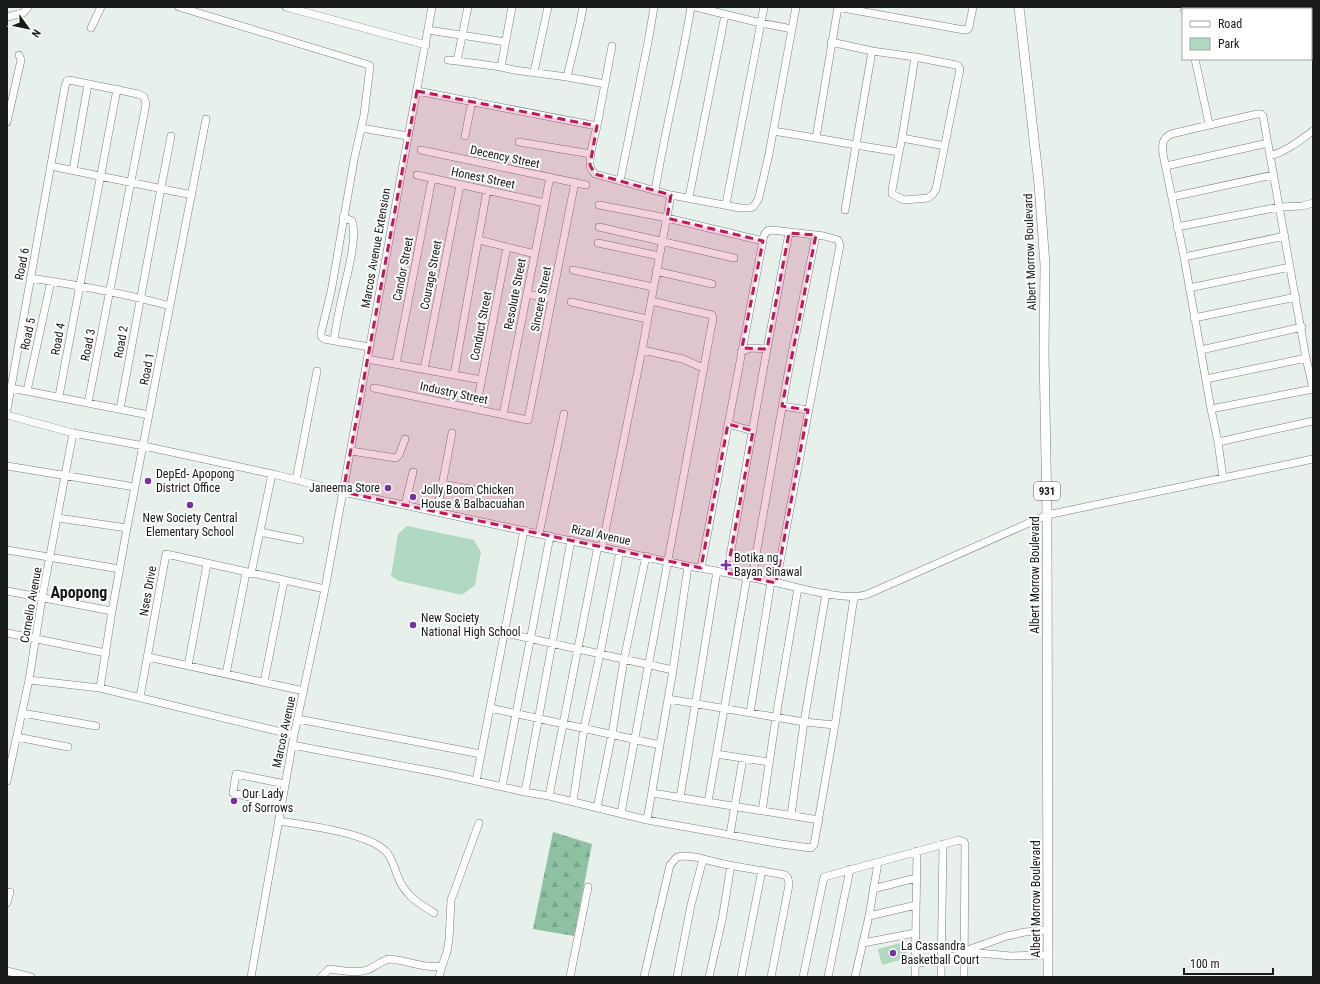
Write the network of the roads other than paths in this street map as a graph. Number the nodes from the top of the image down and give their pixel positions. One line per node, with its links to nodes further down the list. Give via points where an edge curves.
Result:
1 (28, 7): 19 (street, via 23,13)
2 (101, 7): 21 (street)
3 (179, 7): 47 (street, via 369,65 371,70)
4 (286, 7): 27 (street)
5 (432, 7): 23 (street, Marcos Avenue Extension)
6 (468, 7): 24 (street)
7 (512, 7): 25 (street)
8 (548, 7): 36 (street)
9 (583, 7): 37 (street)
10 (654, 7): 71 (street)
11 (691, 7): 78 (street)
12 (695, 7): 18 (street)
13 (764, 7): 20 (street)
14 (796, 7): 22 (street)
15 (838, 7): 16 (street, via 966,30); 26 (street)
16 (973, 7)
17 (1019, 7): 179 (main road, Albert Morrow Boulevard / 931, via 1039,184 1045,265)
18 (725, 15): 20 (street); 81 (street)
19 (7, 17)
20 (761, 23): 22 (street); 85 (street)
21 (91, 28)
22 (792, 29): 48 (street)
23 (428, 30): 24 (street); 27 (street, Marcos Avenue Extension)
24 (462, 35): 25 (street); 34 (street)
25 (506, 42): 35 (street)
26 (831, 42): 29 (street); 53 (street)
27 (426, 45): 41 (street, Marcos Avenue Extension)
28 (612, 46): 39 (street)
29 (872, 51): 31 (street); 57 (street)
30 (19, 55): 44 (street, via 21,60)
31 (915, 57): 54 (street); 58 (street, via 956,65 960,70)
32 (448, 60): 34 (street)
33 (1195, 60): 45 (street)
34 (457, 61): 35 (street)
35 (501, 67): 36 (street)
36 (534, 72): 37 (street)
37 (567, 77): 39 (street)
38 (88, 84): 40 (street, Road 6); 63 (street, Road 6, via 70,80 66,83); 65 (street)
39 (605, 84): 46 (street)
40 (117, 89): 67 (street, Road 4); 73 (street, Road 3, via 141,95 146,104)
41 (417, 91): 42 (street); 51 (street, Marcos Avenue Extension)
42 (472, 101): 46 (street); 52 (street)
43 (206, 119): 80 (street, Road 1)
44 (7, 122)
45 (1209, 124): 56 (street, via 1261,114); 64 (street, via 1167,136 1162,146)
46 (597, 126): 61 (street)
47 (362, 128): 51 (street); 89 (street)
48 (773, 131): 53 (street); 85 (street, via 756,204 750,208)
49 (1313, 131): 62 (street, via 1286,150)
50 (172, 136): 76 (street, Road 2)
51 (408, 136): 126 (street, Marcos Avenue Extension)
52 (465, 136)
53 (816, 138): 57 (street)
54 (902, 138): 58 (street); 60 (street)
55 (519, 142): 61 (street)
56 (1268, 143): 62 (street); 64 (street)
57 (856, 145): 60 (street); 88 (street)
58 (945, 146): 60 (street, via 935,191 928,198 904,200 892,194)
59 (421, 150): 69 (street, Decency Street)
60 (899, 152)
61 (591, 154): 71 (street, via 591,169 595,174)
62 (1270, 156): 66 (street)
63 (51, 166): 65 (street); 108 (street, Road 6)
64 (1166, 166): 82 (street)
65 (72, 170): 67 (street)
66 (1273, 175): 82 (street); 87 (street)
67 (100, 176): 73 (street); 111 (street, Road 4)
68 (417, 176): 70 (street, Honest Street)
69 (550, 177): 72 (street, Decency Street); 83 (street, Resolute Street)
70 (432, 179): 74 (street, Honest Street); 133 (street, Candor Street)
71 (620, 181): 78 (street)
72 (574, 182): 75 (street, Decency Street); 118 (street, Sincere Street)
73 (131, 183): 76 (street); 114 (street, Road 3)
74 (460, 184): 77 (street, Honest Street); 135 (street, Courage Street)
75 (586, 185)
76 (161, 188): 80 (street); 117 (street, Road 2)
77 (487, 190): 83 (street, Honest Street); 96 (street)
78 (655, 191): 79 (street)
79 (671, 194): 81 (street); 90 (street)
80 (192, 195): 121 (street, Road 1)
81 (689, 197): 85 (street)
82 (1172, 197): 92 (street)
83 (545, 203): 101 (street, Resolute Street)
84 (1313, 203): 87 (street)
85 (726, 204)
86 (599, 205): 90 (street)
87 (1279, 207): 92 (street); 95 (street)
88 (845, 210)
89 (343, 217): 125 (street, via 352,221 354,227 351,261); 125 (street, via 331,292 321,333 322,338)
90 (667, 218): 97 (street); 98 (street)
91 (599, 227): 98 (street)
92 (1177, 227): 103 (street)
93 (790, 233): 94 (street); 97 (street, via 769,230); 127 (street)
94 (816, 235): 146 (street); 151 (street, via 836,239 840,241 840,245)
95 (1285, 236): 103 (street); 105 (street)
96 (479, 240): 100 (street); 137 (street)
97 (763, 241): 130 (street)
98 (662, 242): 102 (street); 104 (street)
99 (598, 243): 102 (street)
100 (507, 247): 101 (street); 139 (street, Conduct Street)
101 (535, 254): 115 (street, Resolute Street)
102 (659, 256): 107 (street)
103 (1184, 257): 113 (street)
104 (734, 258)
105 (1290, 267): 113 (street); 116 (street)
106 (573, 270): 112 (street)
107 (656, 271): 110 (street); 112 (street)
108 (30, 278): 109 (street); 140 (street, Road 6)
109 (51, 281): 111 (street); 143 (street, Road 5)
110 (712, 284)
111 (79, 285): 114 (street); 144 (street, Road 4)
112 (653, 287): 119 (street)
113 (1189, 288): 122 (street)
114 (110, 292): 117 (street); 145 (street, Road 3)
115 (527, 294): 118 (street); 155 (street, Resolute Street)
116 (1296, 297): 122 (street); 124 (street)
117 (140, 298): 121 (street); 147 (street, Road 2)
118 (552, 299): 156 (street, Sincere Street)
119 (651, 301): 123 (street); 134 (street, via 713,316)
120 (571, 302): 123 (street)
121 (170, 306): 154 (street, Road 1)
122 (1194, 318): 129 (street)
123 (647, 319): 128 (street)
124 (1302, 327): 129 (street); 131 (street)
125 (334, 340): 126 (street)
126 (369, 347): 132 (street, Marcos Avenue Extension)
127 (767, 349): 130 (street, via 750,348); 159 (street)
128 (642, 350): 134 (street, via 683,359); 188 (street)
129 (1200, 350): 138 (street)
130 (741, 352): 158 (street)
131 (1306, 358): 138 (street); 142 (street)
132 (367, 359): 133 (street); 165 (street, Marcos Avenue Extension)
133 (396, 364): 135 (street)
134 (703, 368): 193 (street)
135 (424, 370): 137 (street)
136 (317, 371): 172 (street)
137 (454, 375): 139 (street)
138 (1206, 379): 149 (street)
139 (482, 380): 148 (street, Conduct Street)
140 (11, 388): 143 (street); 150 (street, Road 6)
141 (374, 388): 148 (street, Industry Street)
142 (1313, 389): 149 (street)
143 (27, 391): 144 (street)
144 (59, 396): 145 (street)
145 (88, 403): 147 (street)
146 (782, 406): 151 (street); 201 (street)
147 (120, 409): 154 (street)
148 (476, 409): 155 (street, Industry Street)
149 (1211, 409): 163 (street)
150 (7, 410)
151 (808, 410): 203 (street)
152 (564, 414): 184 (street)
153 (7, 415): 160 (street)
154 (149, 415): 164 (street, Road 1)
155 (503, 415): 156 (street, Industry Street)
156 (528, 420)
157 (1313, 421): 163 (street)
158 (728, 424): 159 (street); 196 (street)
159 (753, 431): 200 (street)
160 (73, 433): 164 (street, Rizal Avenue); 170 (street, Cornelio Avenue)
161 (452, 433): 173 (street)
162 (405, 439): 165 (street, via 396,458)
163 (1218, 442): 171 (street)
164 (144, 446): 169 (street, Rizal Avenue); 174 (street, Road 1)
165 (351, 451): 176 (street, Marcos Avenue Extension)
166 (1313, 459): 171 (street)
167 (7, 466): 170 (street)
168 (413, 472): 177 (street)
169 (272, 474): 172 (street, Rizal Avenue); 183 (street)
170 (65, 475): 174 (street); 180 (street, Cornelio Avenue)
171 (1223, 478): 179 (street)
172 (296, 480): 176 (street, Rizal Avenue)
173 (442, 484): 175 (street); 178 (street)
174 (135, 486): 181 (street, Road 1)
175 (474, 490)
176 (343, 492): 177 (street, Rizal Avenue); 205 (street, Marcos Avenue)
177 (405, 505): 178 (street, Rizal Avenue)
178 (437, 512): 182 (street, Rizal Avenue)
179 (1047, 516): 208 (street, via 868,594); 292 (main road, Albert Morrow Boulevard / 931)
180 (58, 518): 181 (street); 192 (street, Cornelio Avenue)
181 (127, 528): 197 (street, Road 1)
182 (524, 530): 184 (street, Rizal Avenue); 211 (street)
183 (260, 532): 186 (street); 199 (street)
184 (539, 534): 185 (street, Rizal Avenue)
185 (550, 536): 187 (street, Rizal Avenue); 214 (street)
186 (300, 540)
187 (571, 540): 188 (street, Rizal Avenue); 215 (street)
188 (600, 546): 190 (street, Rizal Avenue); 216 (street)
189 (7, 550): 192 (street)
190 (620, 551): 191 (street, Rizal Avenue); 218 (street)
191 (646, 556): 193 (street, Rizal Avenue); 220 (street)
192 (51, 557): 197 (street); 209 (street, Cornelio Avenue)
193 (667, 561): 195 (street, Rizal Avenue); 221 (street)
194 (207, 564): 199 (street, Nses Drive); 219 (street, Nses Drive, via 166,554); 222 (street)
195 (688, 566): 196 (street, Rizal Avenue); 223 (street)
196 (701, 568): 198 (street, Rizal Avenue)
197 (120, 569): 210 (street, Road 1)
198 (717, 571): 200 (street, Rizal Avenue); 231 (street)
199 (248, 573): 202 (street, Nses Drive); 224 (street)
200 (727, 573): 201 (street, Rizal Avenue)
201 (749, 577): 203 (street, Rizal Avenue); 233 (street)
202 (284, 581): 205 (street, Nses Drive); 226 (street)
203 (773, 583): 204 (street, Rizal Avenue); 235 (street)
204 (798, 588): 207 (street, Rizal Avenue); 237 (street)
205 (325, 589): 228 (street, Marcos Avenue)
206 (7, 591): 209 (street)
207 (826, 593): 208 (street, Rizal Avenue); 240 (street)
208 (854, 597): 242 (street)
209 (42, 598): 210 (street); 213 (street, Cornelio Avenue)
210 (112, 610): 217 (street, Road 1)
211 (504, 633): 214 (street); 232 (street)
212 (7, 634): 213 (street)
213 (36, 638): 217 (street); 225 (street, Cornelio Avenue)
214 (530, 638): 215 (street); 236 (street)
215 (552, 643): 216 (street); 239 (street)
216 (578, 649): 218 (street); 241 (street)
217 (106, 653): 227 (street, Road 1)
218 (600, 654): 220 (street); 244 (street)
219 (148, 657): 222 (street); 229 (street, Nses Drive)
220 (624, 659): 221 (street); 245 (street)
221 (648, 665): 223 (street); 248 (street)
222 (188, 666): 224 (street)
223 (673, 670): 230 (street)
224 (226, 674): 226 (street)
225 (29, 680): 227 (street); 234 (street, Cornelio Avenue)
226 (264, 682): 228 (street)
227 (100, 688): 229 (street)
228 (304, 691): 238 (street, Marcos Avenue)
229 (140, 697): 246 (street)
230 (668, 699): 231 (street); 250 (street)
231 (695, 704): 233 (street); 263 (street)
232 (490, 708): 236 (street); 252 (street)
233 (724, 709): 235 (street); 253 (street)
234 (22, 713): 243 (street); 247 (street, Cornelio Avenue)
235 (750, 713): 237 (street)
236 (516, 714): 239 (street); 259 (street)
237 (776, 717): 240 (street); 255 (street)
238 (298, 718): 246 (street, Marcos Avenue); 252 (street)
239 (538, 718): 241 (street); 260 (street)
240 (804, 722): 242 (street); 271 (street)
241 (564, 724): 244 (street); 262 (street)
242 (835, 725): 273 (street)
243 (96, 726)
244 (584, 728): 245 (street); 264 (street)
245 (612, 734): 248 (street); 268 (street)
246 (294, 735): 249 (street, Marcos Avenue)
247 (17, 737): 251 (street); 256 (street, Cornelio Avenue)
248 (635, 739): 250 (street); 270 (street)
249 (292, 745): 257 (street); 258 (street, Marcos Avenue)
250 (660, 745): 261 (street)
251 (68, 747)
252 (481, 754): 257 (street)
253 (716, 754): 254 (street); 265 (street)
254 (743, 758): 255 (street); 267 (street)
255 (769, 762): 269 (street)
256 (7, 781)
257 (476, 781): 259 (street)
258 (285, 784): 266 (street, Marcos Avenue); 266 (street, via 236,774 233,793)
259 (502, 787): 260 (street)
260 (525, 792): 262 (street)
261 (652, 793): 263 (street); 272 (street)
262 (549, 796): 264 (street)
263 (680, 798): 265 (street)
264 (573, 802): 268 (street)
265 (708, 802): 267 (street)
266 (281, 805): 274 (street, Marcos Avenue)
267 (735, 806): 269 (street); 276 (street)
268 (597, 808): 270 (street)
269 (762, 812): 271 (street)
270 (621, 813): 272 (street)
271 (791, 815): 273 (street)
272 (648, 820): 276 (street)
273 (818, 820): 276 (street, via 814,845 811,848)
274 (278, 821): 290 (street, via 338,831 384,849 408,894); 304 (street, Marcos Avenue)
275 (479, 823): 301 (street, via 451,900 449,940)
276 (730, 834)
277 (943, 844): 278 (street); 296 (street, via 959,840 966,844); 299 (street)
278 (917, 851): 280 (street); 284 (street)
279 (703, 859): 281 (street); 308 (street, via 677,857 670,865); 309 (street)
280 (878, 863): 282 (street); 286 (street)
281 (731, 865): 283 (street); 310 (street)
282 (850, 869): 313 (street, via 824,878); 314 (street)
283 (762, 870): 311 (street); 312 (street, via 785,875 789,885)
284 (916, 878): 286 (street); 289 (street)
285 (588, 888): 307 (street)
286 (873, 889): 291 (street)
287 (10, 892): 288 (street)
288 (7, 903)
289 (916, 905): 291 (street); 293 (street)
290 (434, 913)
291 (869, 916): 295 (street)
292 (1047, 930): 294 (street, via 1025,932); 298 (main road, Albert Morrow Boulevard / 931)
293 (916, 933): 295 (street); 300 (street)
294 (994, 942): 296 (street); 297 (street)
295 (863, 943): 315 (street)
296 (963, 954): 297 (street); 299 (street); 318 (street)
297 (996, 954): 298 (street)
298 (1048, 955): 319 (main road, Albert Morrow Boulevard / 931)
299 (941, 960): 300 (street); 317 (street)
300 (915, 964): 316 (street)
301 (442, 966): 305 (street, via 434,967 389,959 360,971 329,969); 306 (street)
302 (7, 971): 303 (street)
303 (31, 977)
304 (251, 977)
305 (321, 977)
306 (439, 977)
307 (570, 977)
308 (644, 977)
309 (677, 977)
310 (709, 977)
311 (741, 977)
312 (771, 977)
313 (803, 977)
314 (828, 977)
315 (855, 977)
316 (915, 977)
317 (941, 977)
318 (964, 977)
319 (1048, 977)

